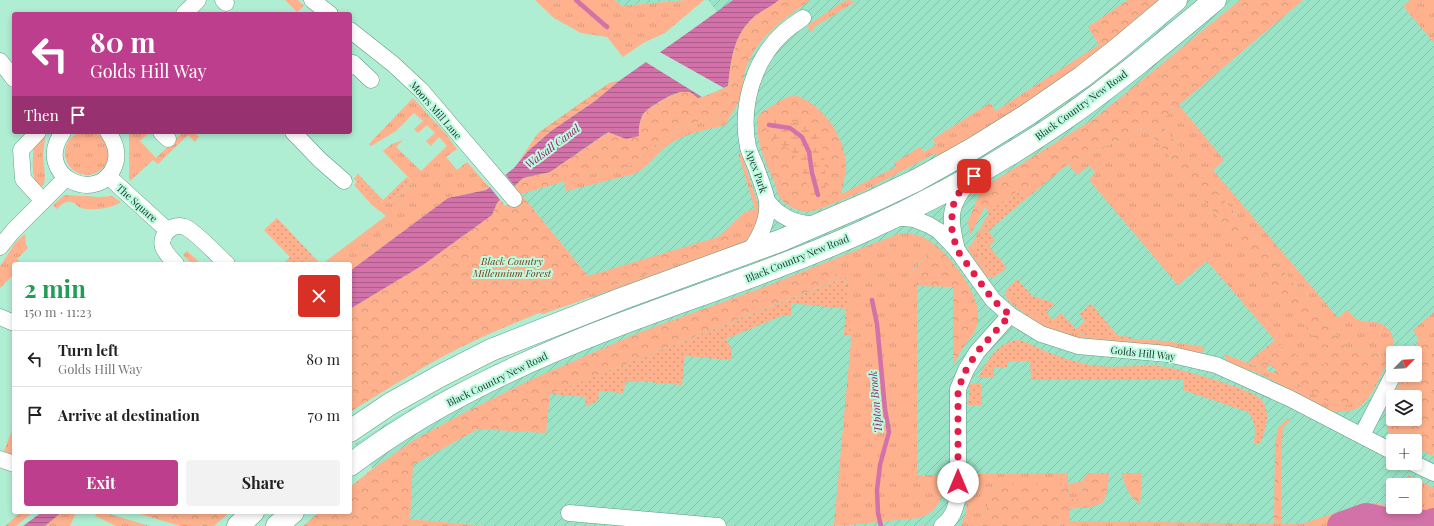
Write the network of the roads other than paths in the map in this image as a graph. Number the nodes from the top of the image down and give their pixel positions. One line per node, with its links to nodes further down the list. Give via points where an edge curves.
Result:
1 (198, 0): 5 (street)
2 (312, 0): 6 (street)
3 (1176, 0): 25 (highway, via 1082,77 981,144 917,180)
4 (1215, 0): 18 (highway, Black Country New Road, via 1110,86 1019,149)
5 (186, 12)
6 (327, 12)
7 (804, 18): 23 (street, Apex Park, via 784,32 771,46 752,82 748,99 748,148)
8 (352, 32): 21 (street, Moors Mill Lane, via 421,90)
9 (0, 61): 11 (street)
10 (352, 64): 12 (street)
11 (12, 76)
12 (371, 80)
13 (36, 134): 22 (street, via 21,150 23,179)
14 (62, 134): 19 (street, via 55,150 55,160)
15 (109, 134): 17 (street, via 113,140 116,159 114,168)
16 (295, 134): 20 (street)
17 (108, 176): 19 (street, via 100,182 83,185); 26 (street, The Square)
18 (974, 176): 24 (highway, Black Country New Road); 28 (street, Golds Hill Way, via 954,202 952,231)
19 (66, 178): 22 (street)
20 (344, 181)
21 (514, 199)
22 (43, 201): 27 (street)
23 (767, 201): 25 (street, Apex Park, via 773,209 791,220 807,225); 29 (street, Apex Park, via 762,230)
24 (894, 217): 28 (street, Golds Hill Way, via 914,219 929,225 939,231); 41 (highway, Black Country New Road, via 802,258 613,327 508,371 400,430)
25 (819, 224): 29 (highway)
26 (167, 230): 30 (street, via 162,239 162,246); 31 (street, via 175,226 186,227)
27 (0, 247)
28 (957, 250): 32 (street, Golds Hill Way, via 993,300)
29 (749, 252): 36 (highway, via 491,350 390,404)
30 (174, 262)
31 (225, 262)
32 (1010, 315): 37 (street, Golds Hill Way, via 1041,334 1078,346 1168,354 1216,365); 50 (street, via 977,352 958,389 958,497 955,512)
33 (0, 317): 34 (street)
34 (12, 322)
35 (1389, 382): 37 (street)
36 (352, 430)
37 (1362, 435): 38 (street, Golds Hill Way)
38 (1386, 448)
39 (0, 459): 40 (street)
40 (12, 463)
41 (352, 464)
42 (1422, 467): 43 (street)
43 (1434, 473)
44 (569, 513): 49 (street)
45 (252, 514): 47 (highway)
46 (291, 514): 48 (highway)
47 (238, 526)
48 (277, 526)
49 (718, 526)
50 (942, 526)

